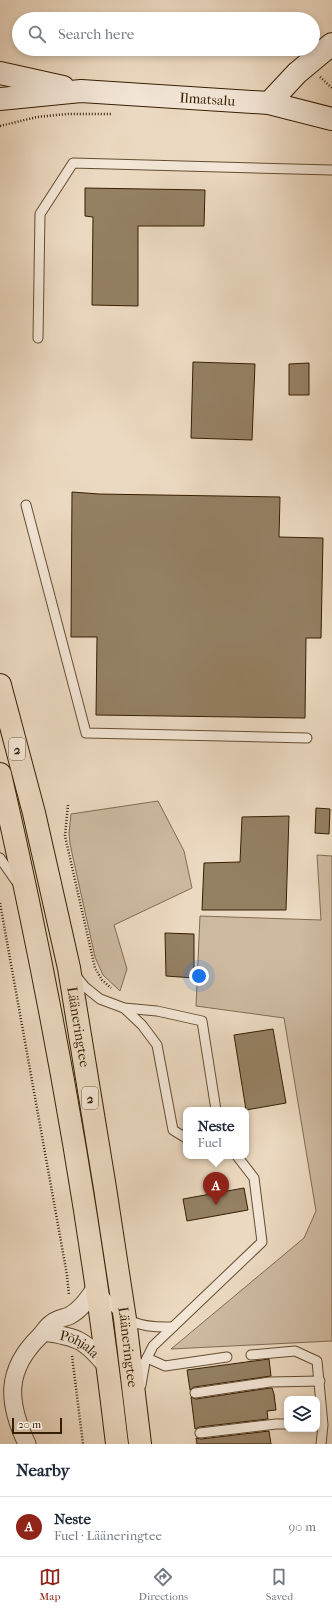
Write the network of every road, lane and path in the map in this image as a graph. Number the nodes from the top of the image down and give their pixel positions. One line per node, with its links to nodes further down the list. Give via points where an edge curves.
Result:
1 (332, 44): 2 (street)
2 (320, 54)
3 (318, 56): 7 (street)
4 (0, 73): 5 (street, Ilmatsalu)
5 (81, 91): 6 (street, Ilmatsalu); 7 (street, Ilmatsalu)
6 (0, 99)
7 (269, 102): 9 (street, Ilmatsalu)
8 (119, 114): 10 (path, via 37,117)
9 (332, 120)
10 (0, 126)
11 (332, 170): 12 (lane, via 73,163 40,214)
12 (38, 338)
13 (26, 505): 15 (lane, via 86,733)
14 (0, 685): 21 (highway, Lääneringtee / 2, via 34,813)
15 (307, 738)
16 (0, 774): 20 (highway, Lääneringtee / 2)
17 (68, 805): 22 (path, via 65,836 95,968 102,980 120,996)
18 (0, 858): 20 (lane, via 12,873)
19 (0, 903): 27 (path, via 67,1275)
20 (28, 904): 26 (highway, Lääneringtee / 2, via 59,1052)
21 (69, 968): 22 (lane, via 100,999); 28 (highway, Lääneringtee / 2)
22 (126, 1008): 23 (lane, via 157,1011 202,1021); 24 (lane, via 157,1045 173,1130)
23 (216, 1107)
24 (183, 1136)
25 (239, 1159): 29 (lane, via 254,1178 262,1242)
26 (97, 1285): 27 (street, Põhjala, via 88,1301); 28 (lane, via 110,1304); 35 (highway, Lääneringtee / 2)
27 (71, 1315): 30 (street, Põhjala, via 52,1323)
28 (125, 1319): 29 (lane, via 144,1327); 44 (highway, Lääneringtee / 2)
29 (173, 1327): 33 (lane, via 153,1346)
30 (44, 1332): 31 (street, Põhjala); 41 (street, Põhjala, via 29,1346 19,1362 12,1385 13,1408)
31 (72, 1337): 35 (street, Põhjala, via 92,1348); 42 (path, via 72,1362)
32 (251, 1355): 36 (lane, via 296,1351 317,1361)
33 (147, 1358): 34 (lane, via 165,1366); 44 (lane, via 141,1379)
34 (227, 1358)
35 (108, 1368): 43 (highway, Lääneringtee / 2)
36 (320, 1381): 37 (lane, via 270,1382); 39 (lane)
37 (195, 1393)
38 (284, 1424): 40 (lane)
39 (324, 1425): 45 (lane)
40 (200, 1433)
41 (27, 1444)
42 (83, 1444)
43 (117, 1444)
44 (141, 1444)
45 (321, 1444)

